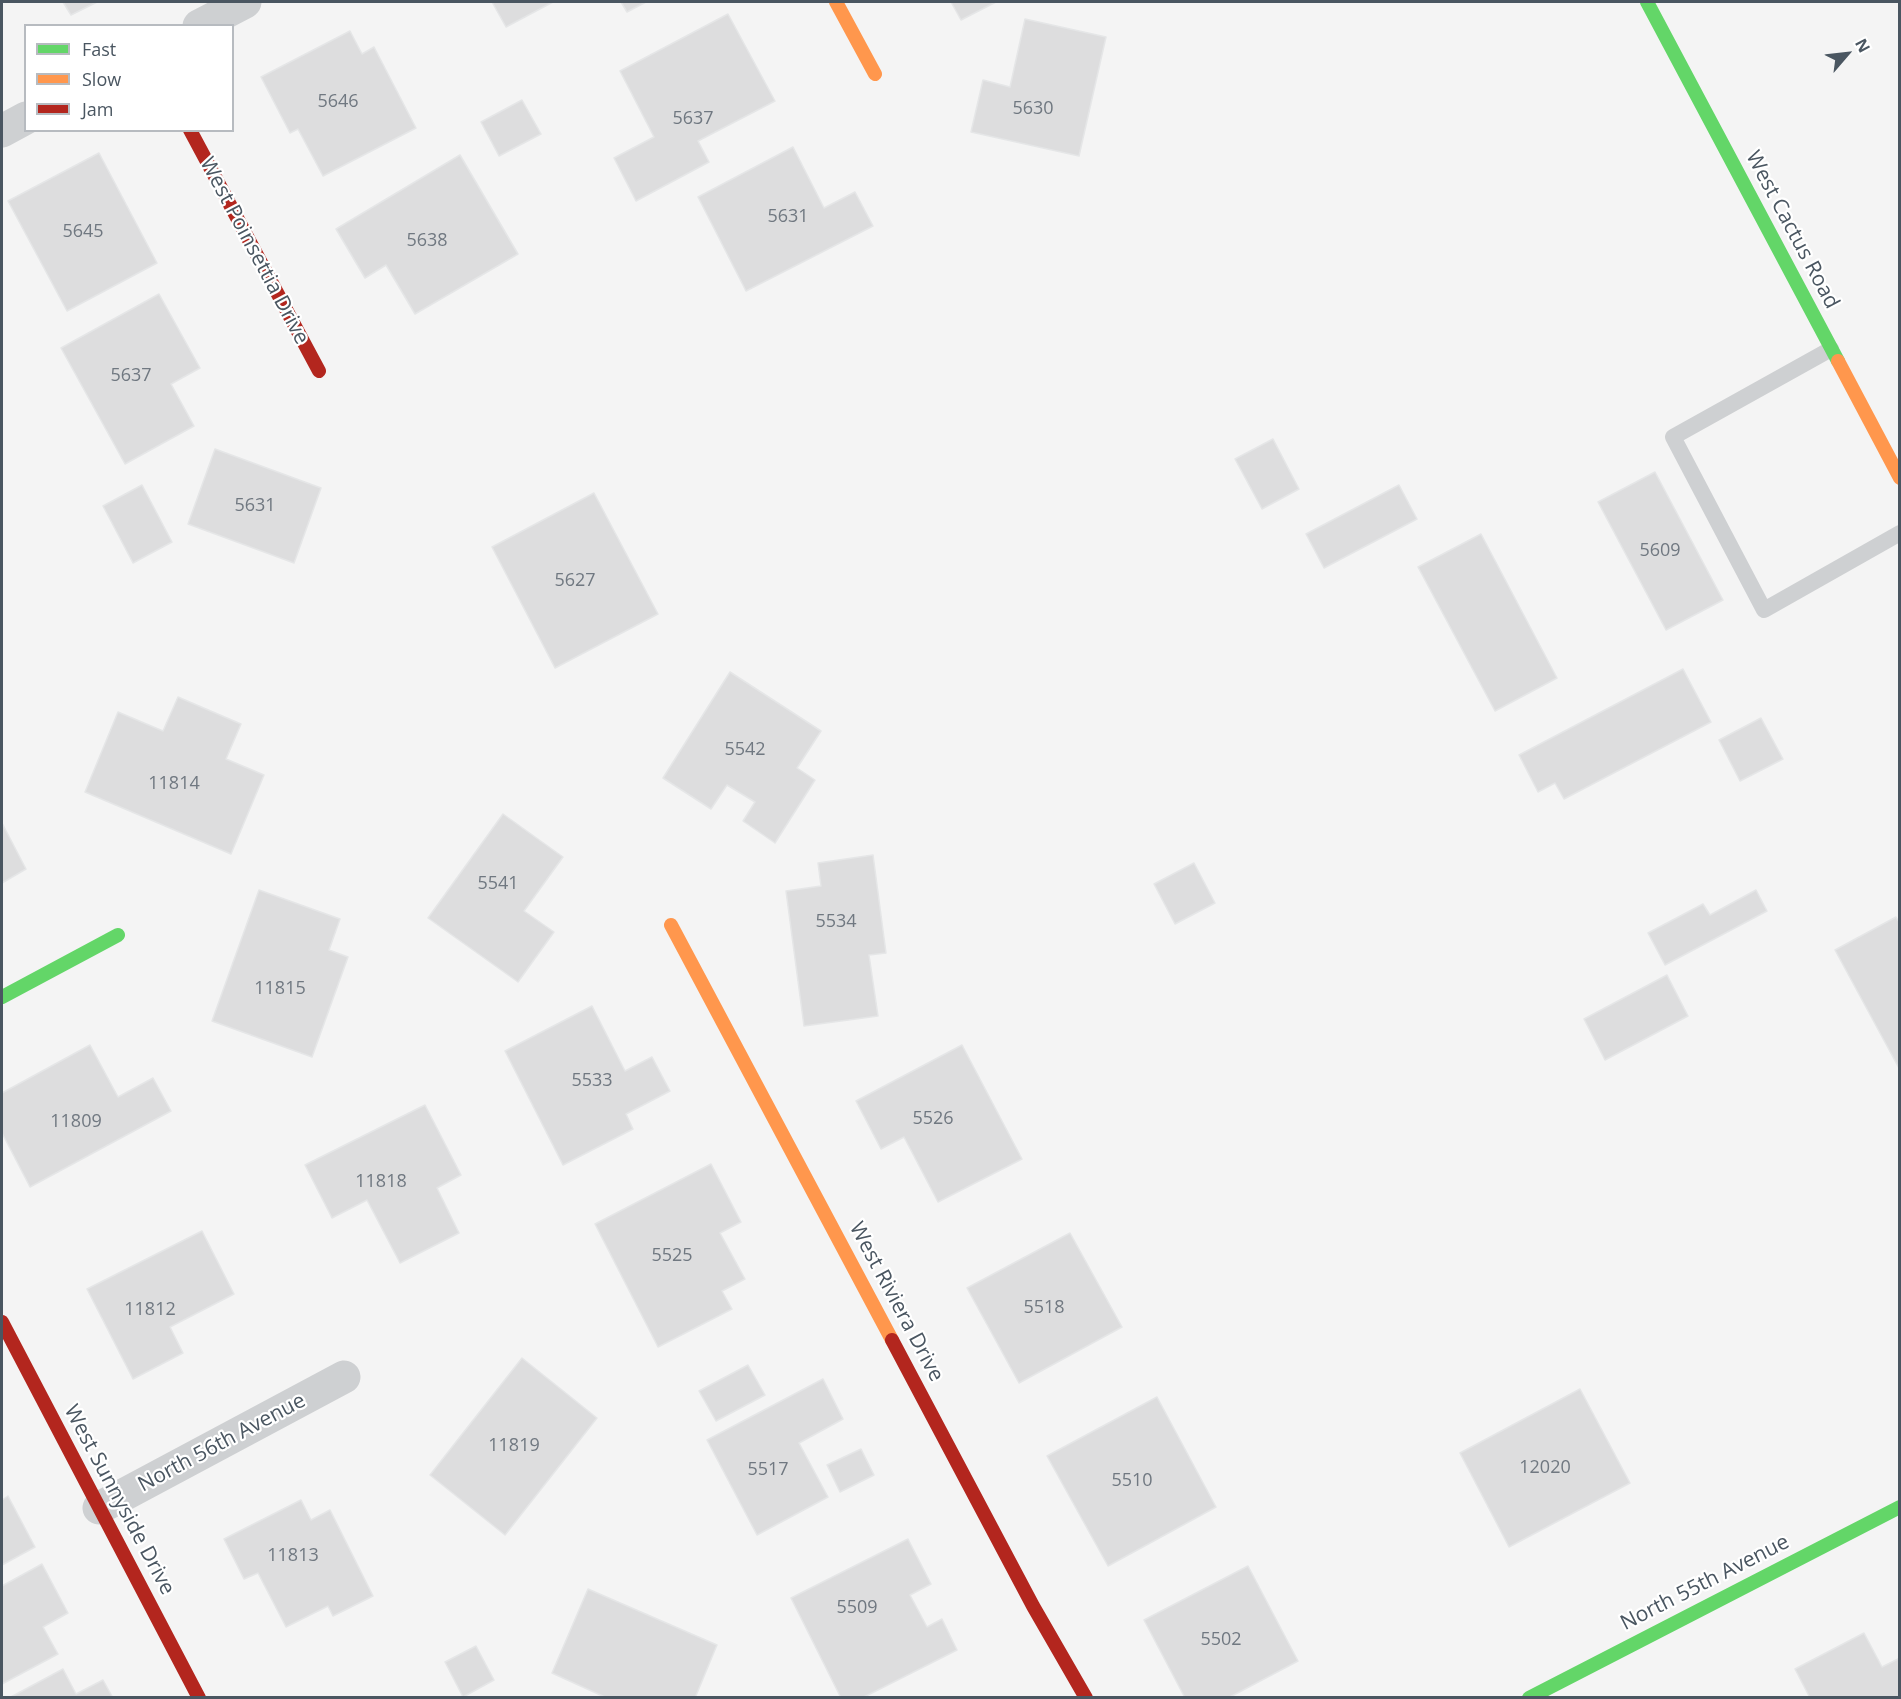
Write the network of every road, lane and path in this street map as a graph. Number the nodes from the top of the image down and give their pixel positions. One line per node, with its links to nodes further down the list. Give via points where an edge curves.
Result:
1 (245, 2): 4 (street)
2 (836, 2): 5 (street)
3 (1647, 2): 7 (street, West Cactus Road)
4 (203, 24)
5 (875, 74)
6 (191, 132): 8 (street, West Poinsettia Drive)
7 (1831, 349): 9 (street, West Cactus Road); 10 (lane, via 1673,437 1764,610)
8 (319, 370)
9 (1899, 478)
10 (1899, 533)
11 (671, 925): 20 (street, West Riviera Drive, via 1033,1606)
12 (117, 935): 13 (street)
13 (2, 998)
14 (2, 1322): 17 (street, West Sunnyside Drive)
15 (344, 1377): 17 (street, North 56th Avenue)
16 (1899, 1507): 18 (street, North 55th Avenue)
17 (99, 1508): 19 (street, West Sunnyside Drive)
18 (1543, 1694)
19 (199, 1698)
20 (1086, 1698)

